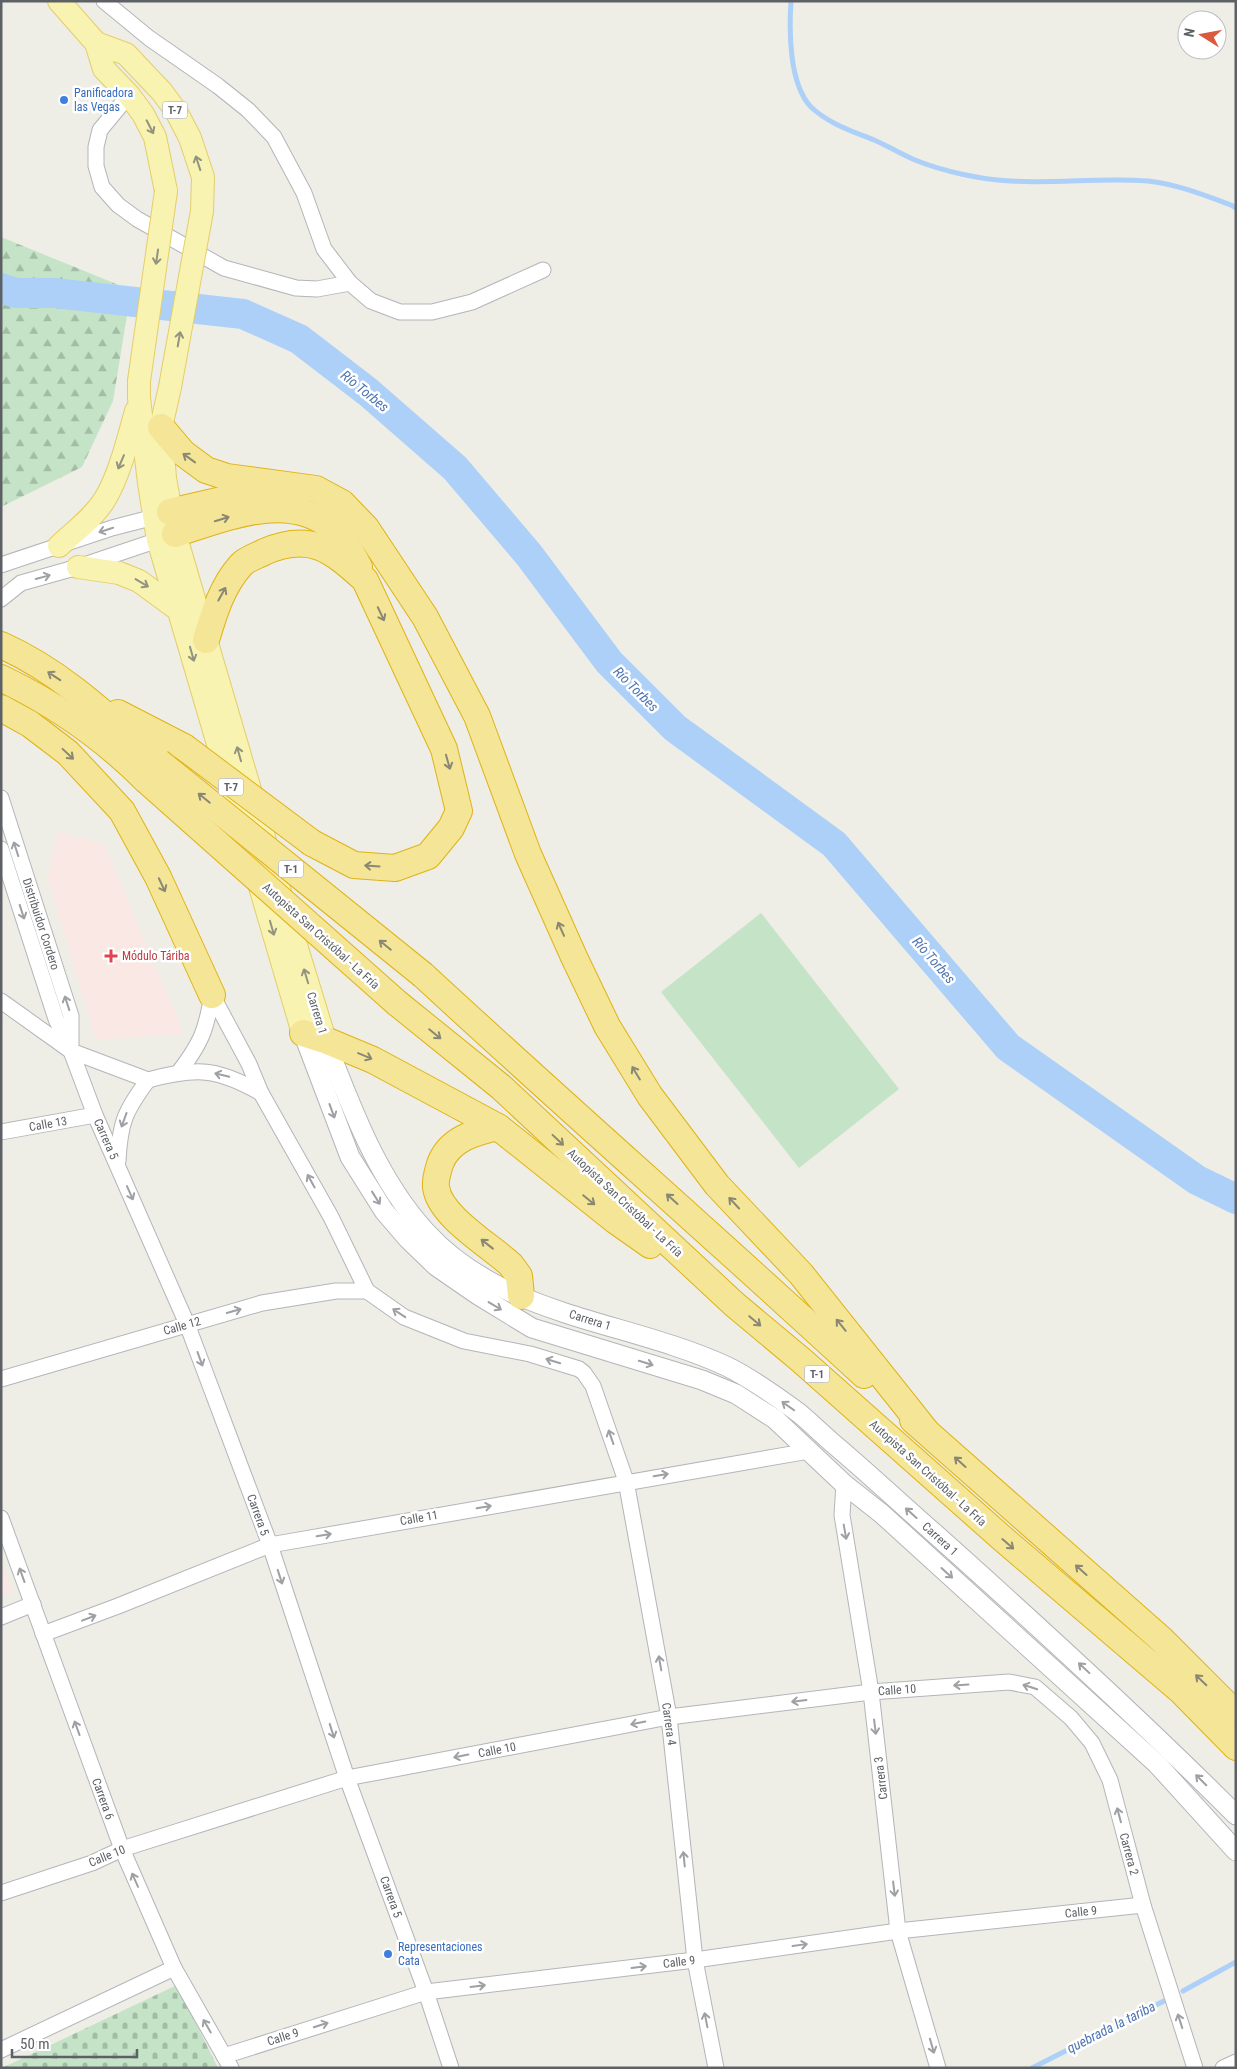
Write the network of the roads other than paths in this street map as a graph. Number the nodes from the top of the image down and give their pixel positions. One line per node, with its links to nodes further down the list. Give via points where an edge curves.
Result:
1 (59, 1): 3 (main road, T-7)
2 (104, 1): 6 (street, via 149,38 218,86 274,137 304,192 324,249)
3 (96, 44): 4 (main road, T-7, via 104,69); 8 (main road, T-7, one-way to 3, bridge, via 202,211 203,177 190,138 162,92 126,54)
4 (129, 95): 6 (street, via 100,130 96,146 96,166 102,187 118,205 224,268 296,288 317,289); 7 (main road, T-7, one-way to 7, bridge, via 155,137 166,192)
5 (543, 270): 6 (street, via 472,302 432,312 400,312 371,301)
6 (350, 283)
7 (139, 390): 10 (main road, T-7); 11 (main road, one-way to 11, via 125,451 105,499)
8 (161, 427): 9 (highway, one-way to 8, via 227,477 206,470 183,453); 10 (main road, T-7)
9 (285, 485): 10 (highway); 41 (highway, one-way to 9, via 801,1274 717,1184 650,1096 607,1026 574,957 528,854 477,716 425,617 371,535 342,503 316,489)
10 (164, 526): 11 (street, one-way to 11, via 112,528); 13 (street); 14 (highway, one-way to 14, via 244,512 284,509 316,518 336,531); 16 (main road, T-7); 17 (main road, Carrera 1)
11 (59, 546): 12 (street)
12 (1, 565)
13 (78, 567): 15 (street, one-way to 13, via 20,583); 16 (main road, one-way to 16, via 118,573 139,581)
14 (366, 580): 17 (highway, one-way to 14, via 218,600 233,574 243,562 276,547 296,542 317,545 343,560); 20 (highway, one-way to 20, bridge, via 444,750 459,811 451,828 428,856 395,868 354,865 312,842 184,747)
15 (1, 600)
16 (180, 611): 27 (main road, T-7, one-way to 27)
17 (206, 640): 27 (main road, Carrera 1, one-way to 17)
18 (9, 648): 20 (highway, Autopista San Cristóbal - La Fría / T-1, one-way to 18)
19 (4, 679): 22 (highway, Autopista San Cristóbal - La Fría / T-1, via 47,702 120,754)
20 (85, 696): 22 (highway, Autopista San Cristóbal - La Fría / T-1)
21 (1, 708): 25 (highway, one-way to 25, via 30,724 68,752 122,811 158,877)
22 (152, 771): 38 (highway, Autopista San Cristóbal - La Fría / T-1, one-way to 38, bridge, via 397,1003 501,1087); 41 (highway, Autopista San Cristóbal - La Fría / T-1, one-way to 22, bridge, via 423,975)
23 (1, 798): 28 (street, Distribuidor Cordero, one-way to 23, via 71,1016)
24 (1, 849): 28 (street, Carrera 5, one-way to 28, via 56,1018)
25 (212, 995): 29 (street, via 207,1023 196,1049); 31 (street)
26 (1, 1001): 28 (street)
27 (314, 1036): 33 (highway, one-way to 33, via 373,1060); 37 (street, Carrera 1, via 362,1134 404,1206 450,1254 481,1277); 42 (street, Carrera 1, one-way to 42, via 350,1157 384,1210 436,1266 532,1328 702,1380 736,1394 775,1419)
28 (71, 1051): 30 (street); 32 (street, Carrera 5)
29 (179, 1072): 30 (street); 31 (street, one-way to 29, via 236,1079 208,1072)
30 (148, 1080): 35 (street, one-way to 35, via 130,1105 119,1134)
31 (261, 1093): 36 (street, one-way to 31, via 331,1217)
32 (95, 1115): 34 (street, Calle 13); 35 (street, Carrera 5)
33 (498, 1127): 37 (highway, one-way to 33, via 519,1276 512,1265 448,1211 436,1187 442,1160 461,1138); 38 (highway, one-way to 38, via 616,1221)
34 (1, 1132)
35 (118, 1166): 39 (street, Carrera 5, one-way to 39)
36 (367, 1291): 39 (street, Calle 12, one-way to 36, via 262,1303 336,1291); 43 (street, Carrera 4, one-way to 36, via 593,1386 579,1369 530,1354 464,1341 404,1317)
37 (521, 1296): 56 (street, Carrera 1, one-way to 37, via 1088,1672 799,1414 727,1366)
38 (734, 1304): 54 (highway, Autopista San Cristóbal - La Fría / T-1, one-way to 54, via 1180,1690)
39 (187, 1324): 40 (street, Calle 12); 46 (street, Carrera 5, one-way to 46)
40 (1, 1379)
41 (926, 1431): 52 (highway, Autopista San Cristóbal - La Fría / T-1, one-way to 41, via 1161,1639)
42 (809, 1450): 43 (street, Calle 11, one-way to 42); 44 (street, Carrera 1)
43 (626, 1481): 46 (street, Calle 11, one-way to 43); 53 (street, Carrera 4, one-way to 43)
44 (844, 1484): 51 (street, Carrera 3, one-way to 51, via 842,1515); 58 (street, Carrera 1, one-way to 58, via 882,1514 1157,1764)
45 (1, 1518): 47 (street, Carrera 6, one-way to 45)
46 (270, 1545): 49 (street, Calle 11, one-way to 46); 55 (street, Carrera 5, one-way to 55)
47 (33, 1604): 48 (street); 49 (street, Carrera 6)
48 (1, 1617)
49 (43, 1634): 57 (street, Carrera 6, one-way to 49)
50 (1009, 1682): 51 (street, Calle 10, one-way to 51); 60 (street, Carrera 2, one-way to 50, via 1110,1780 1092,1744 1071,1718 1035,1687)
51 (871, 1692): 53 (street, Calle 10, one-way to 53); 61 (street, Carrera 3, one-way to 61)
52 (1236, 1714)
53 (669, 1717): 55 (street, Calle 10, one-way to 55); 62 (street, Carrera 4, one-way to 53)
54 (1236, 1747)
55 (347, 1778): 57 (street, Calle 10); 64 (street, Carrera 5)
56 (1236, 1815)
57 (122, 1849): 59 (street, Calle 10, via 92,1863); 63 (street, Carrera 6, one-way to 57)
58 (1236, 1851)
59 (1, 1893)
60 (1143, 1905): 61 (street, Calle 9); 71 (street, Carrera 2, one-way to 60)
61 (898, 1931): 62 (street, Calle 9, one-way to 61); 70 (street, Carrera 3, one-way to 70)
62 (694, 1960): 64 (street, Calle 9, one-way to 62); 69 (street, Carrera 4, one-way to 62)
63 (174, 1968): 65 (street); 66 (street, Carrera 6, one-way to 63)
64 (426, 1992): 66 (street, Calle 9, one-way to 64); 68 (street, Carrera 5)
65 (1, 2050)
66 (228, 2062)
67 (1236, 2062): 72 (street)
68 (451, 2068)
69 (716, 2068)
70 (938, 2068)
71 (1195, 2068)
72 (1223, 2068)

